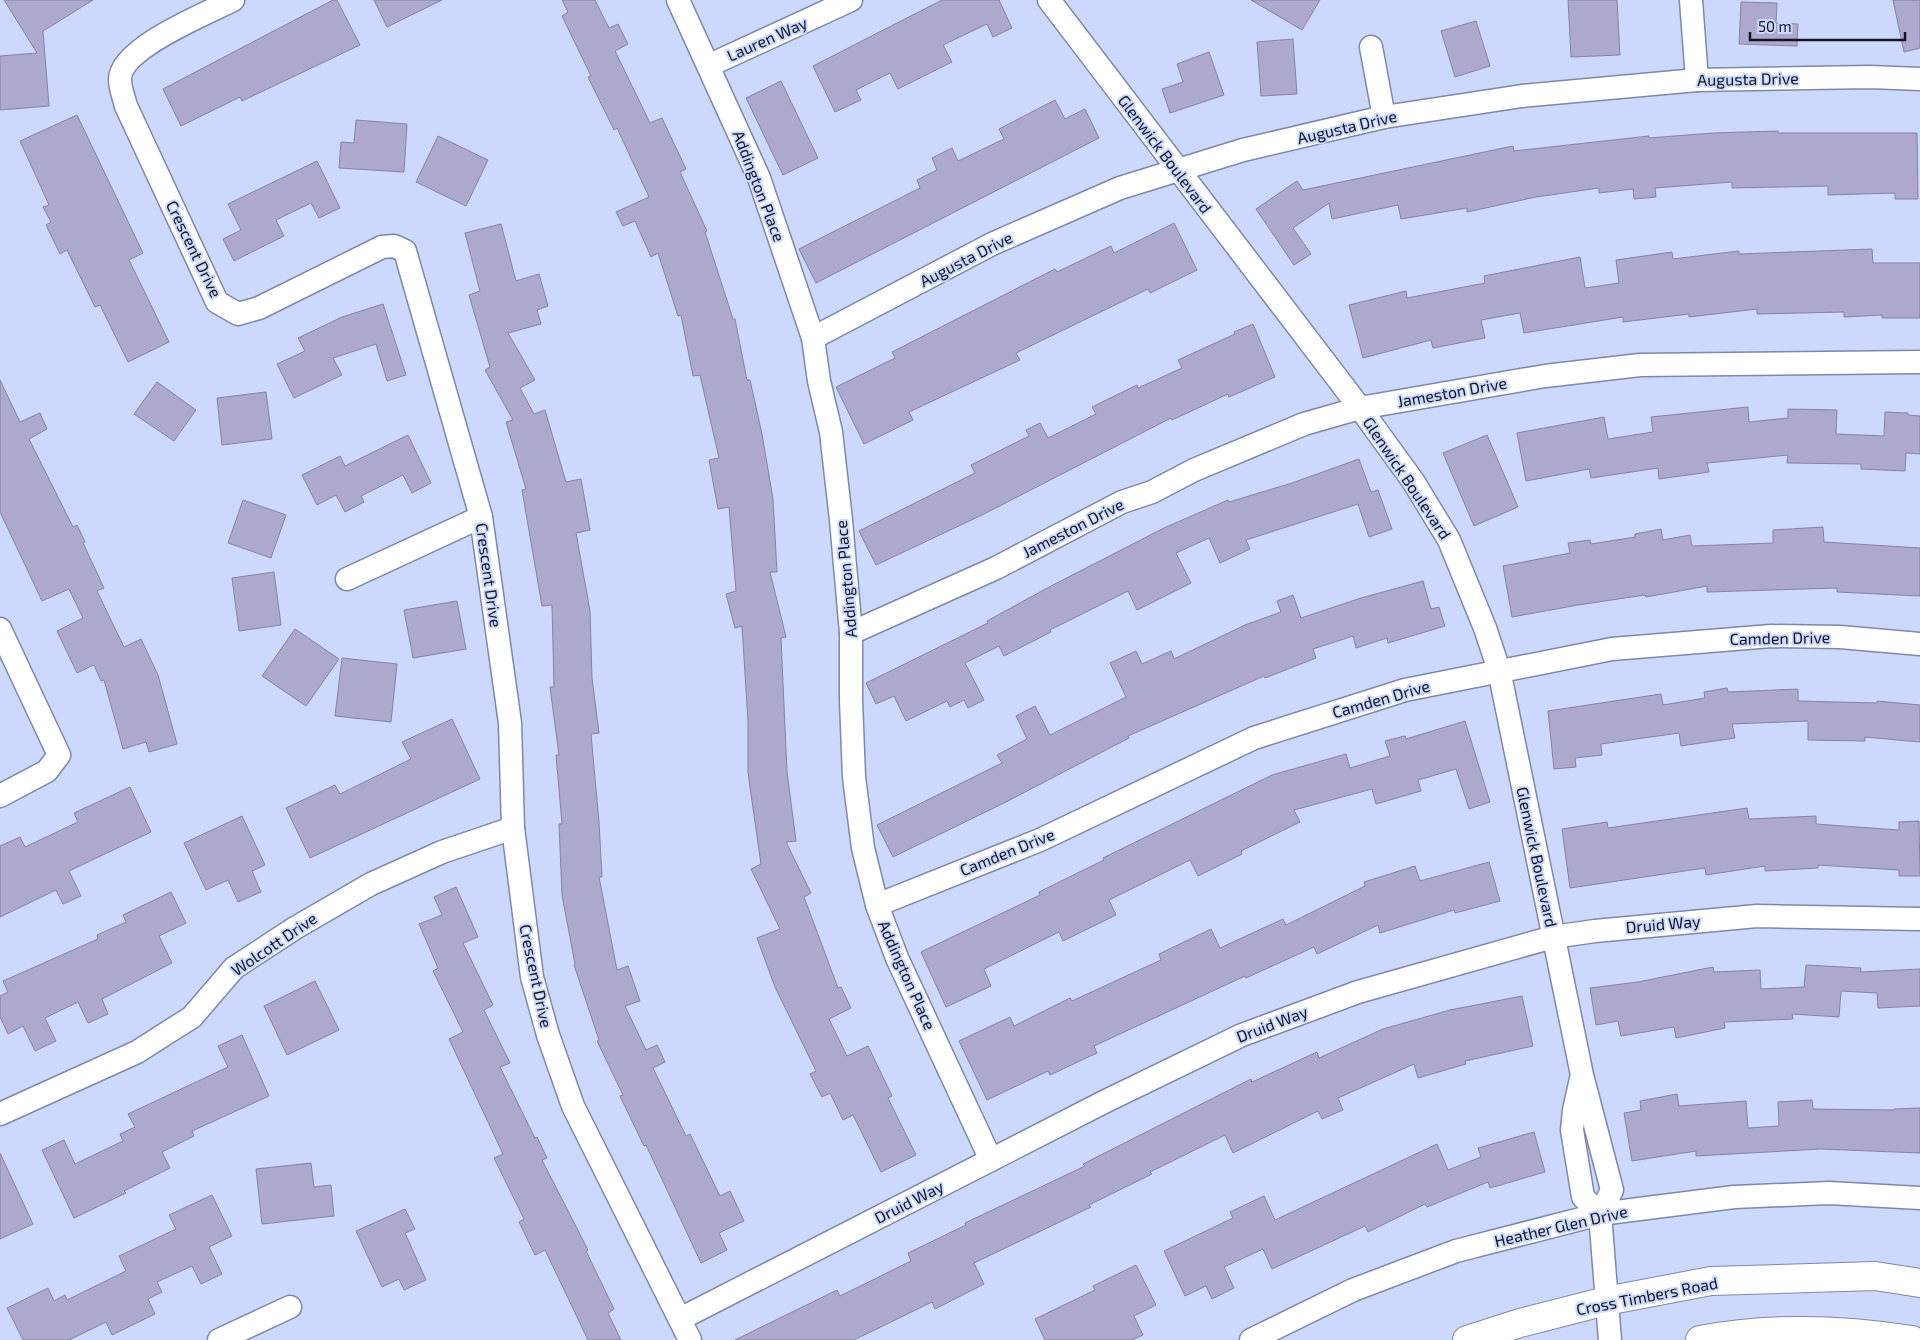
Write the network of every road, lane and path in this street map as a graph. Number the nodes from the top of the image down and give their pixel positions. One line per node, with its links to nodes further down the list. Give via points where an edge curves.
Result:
1 (233, 0): 15 (street, Crescent Drive, via 139,49 125,65 119,79 126,106 217,302 238,314 259,308 382,247 394,246 406,251)
2 (678, 0): 7 (street, Addington Place)
3 (851, 0): 7 (street, Lauren Way)
4 (1049, 0): 11 (street, Glenwick Boulevard)
5 (1691, 0): 9 (street)
6 (1370, 47): 10 (street)
7 (710, 65): 12 (street, Addington Place, via 759,178)
8 (1920, 79): 9 (street, Augusta Drive)
9 (1697, 80): 10 (street, Augusta Drive, via 1522,96)
10 (1384, 117): 11 (street, Augusta Drive, via 1243,150)
11 (1176, 170): 12 (street, Augusta Drive, via 1120,188 992,244); 14 (street, Glenwick Boulevard)
12 (813, 338): 18 (street, Addington Place, via 831,432)
13 (1920, 362): 14 (street, Jameston Drive, via 1640,365 1545,376)
14 (1360, 408): 18 (street, Jameston Drive, via 1304,424 1194,470 1152,492 1122,502 996,568); 20 (street, Glenwick Boulevard, via 1449,540)
15 (480, 517): 16 (street); 22 (street, Crescent Drive, via 510,723)
16 (347, 578)
17 (0, 629): 21 (street, via 59,755 47,771)
18 (851, 633): 23 (street, Addington Place, via 854,777 863,848)
19 (1920, 644): 20 (street, Camden Drive, via 1840,637 1771,636 1612,649)
20 (1499, 670): 23 (street, Camden Drive, via 1405,690 1254,738 1040,840); 25 (street, Glenwick Boulevard)
21 (0, 796)
22 (513, 828): 26 (street, Wolcott Drive, via 442,852 371,884 234,968 192,1017 137,1052); 33 (street, Crescent Drive, via 526,945 548,1035 573,1106)
23 (877, 905): 27 (street, Addington Place, via 897,958)
24 (1920, 920): 25 (street, Druid Way, via 1757,916 1595,930)
25 (1553, 937): 27 (street, Druid Way, via 1358,992 1266,1025 1132,1088); 29 (street, Glenwick Boulevard, via 1582,1075 1612,1190)
26 (0, 1114)
27 (992, 1160): 33 (street, Druid Way)
28 (1920, 1198): 29 (street, Heather Glen Drive, via 1829,1193 1743,1196)
29 (1600, 1214): 31 (street); 36 (street, Heather Glen Drive, via 1456,1251 1353,1290)
30 (1920, 1283): 31 (main road, Cross Timbers Road, via 1875,1276 1712,1281)
31 (1606, 1301): 37 (main road, Cross Timbers Road); 38 (street)
32 (290, 1307): 34 (street)
33 (680, 1319): 35 (street, Crescent Drive)
34 (219, 1340)
35 (690, 1340)
36 (1251, 1340)
37 (1467, 1340)
38 (1610, 1340)
39 (1700, 1340): 40 (main road, via 1730,1335 1812,1331 1877,1334)
40 (1912, 1340)

